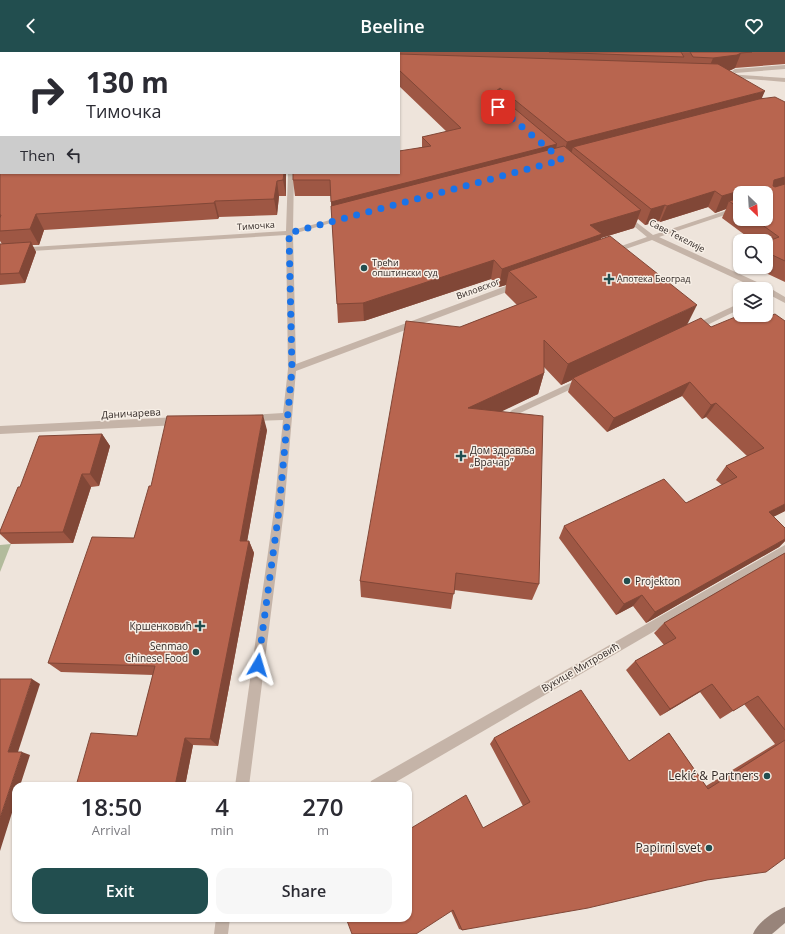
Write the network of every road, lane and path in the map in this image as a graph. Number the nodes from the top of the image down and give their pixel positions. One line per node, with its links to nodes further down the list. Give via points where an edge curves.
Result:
1 (785, 67): 2 (street, via 723,74)
2 (785, 80)
3 (291, 174): 7 (street)
4 (618, 209): 8 (street, Саве Текелије)
5 (733, 210): 8 (street)
6 (350, 217): 7 (street, Тимочка)
7 (289, 233): 9 (street, Тимочка); 19 (street)
8 (652, 237): 10 (street); 12 (street, Саве Текелије)
9 (0, 252)
10 (603, 254)
11 (528, 281): 19 (street, Виловског)
12 (746, 282)
13 (785, 290): 14 (street)
14 (773, 291)
15 (773, 295): 16 (street, Саве Текелије)
16 (785, 300)
17 (733, 309): 18 (street)
18 (684, 332)
19 (292, 369): 22 (street)
20 (592, 376): 21 (street)
21 (515, 412)
22 (287, 416): 23 (street); 27 (street, via 279,510)
23 (239, 419)
24 (191, 421): 25 (street, Даничарева)
25 (0, 430)
26 (785, 550): 28 (street, Вукице Митровић)
27 (243, 782)
28 (383, 782)
29 (785, 914): 32 (main road)
30 (222, 922): 31 (street)
31 (221, 934)
32 (760, 934)

